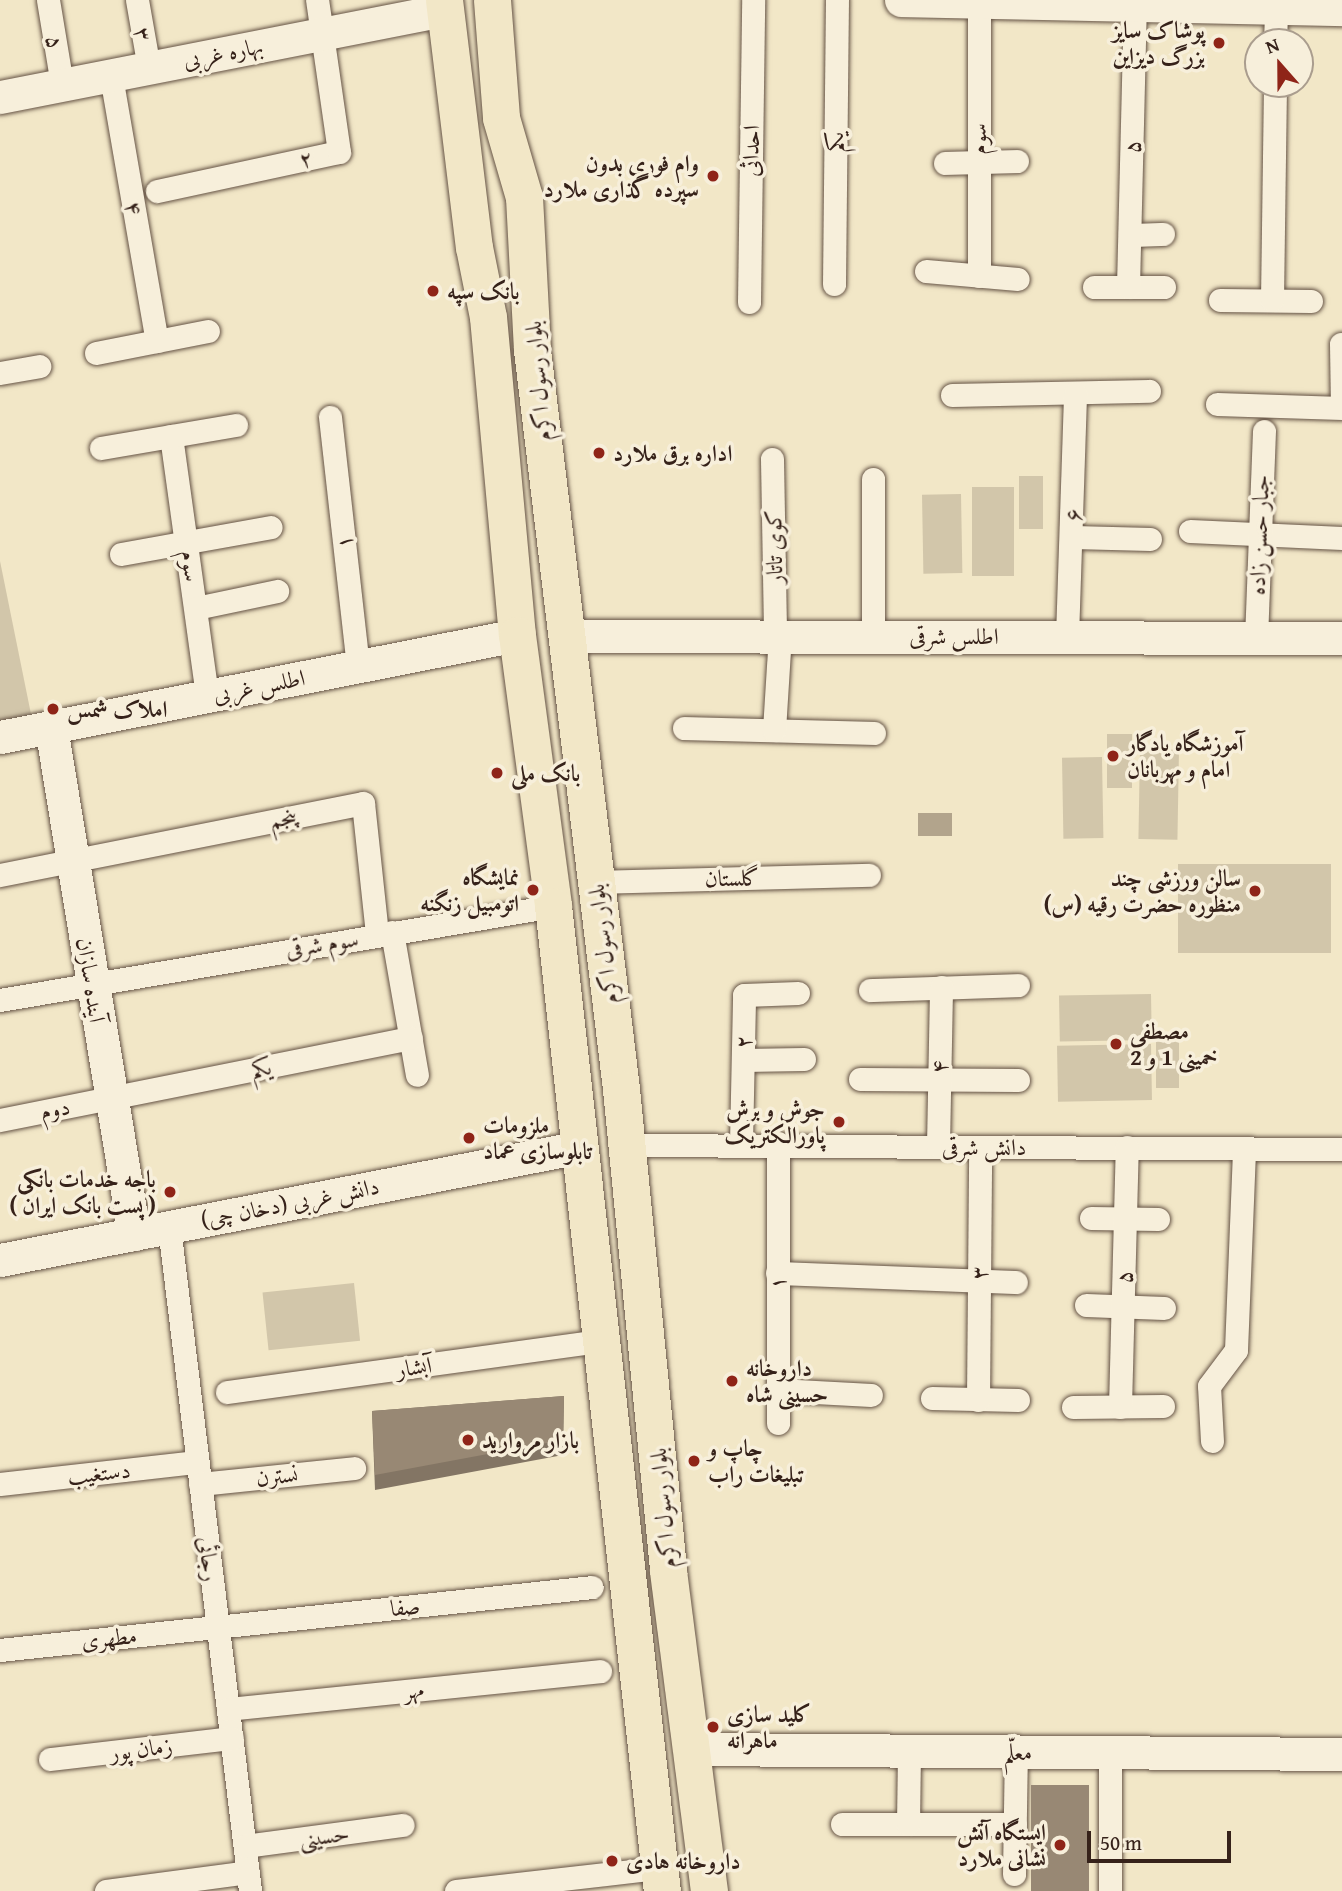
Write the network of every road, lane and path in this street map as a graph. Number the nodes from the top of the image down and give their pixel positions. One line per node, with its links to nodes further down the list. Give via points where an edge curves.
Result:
1 (48, 0): 18 (street, ۵)
2 (137, 0): 16 (street, ۳)
3 (317, 0): 15 (street)
4 (492, 0): 21 (main road, بلوار رسول اکرم, via 501,118)
5 (753, 0): 39 (street, احداثی)
6 (837, 0): 32 (street, یکم)
7 (901, 0): 8 (street)
8 (979, 1): 9 (street); 23 (street, سوم)
9 (1099, 3): 11 (street)
10 (445, 5): 15 (street, بهاره غربی); 25 (main road, بلوار رسول اکرم)
11 (1135, 8): 12 (street); 28 (street, ۵)
12 (1276, 9): 13 (street); 14 (street)
13 (1342, 9)
14 (1275, 28)
15 (324, 33): 16 (street, بهاره غربی); 26 (street, ۲, via 339,152)
16 (149, 68): 17 (street, بهاره غربی)
17 (111, 76): 18 (street, بهاره غربی); 43 (street, ۴)
18 (62, 85): 19 (street, بهاره غربی)
19 (0, 97)
20 (1275, 98): 37 (street)
21 (510, 149): 25 (main road, via 509,201 497,207 483,202); 41 (main road, بلوار رسول اکرم, via 524,197)
22 (1017, 161): 23 (street)
23 (978, 162): 24 (street); 30 (street, سوم)
24 (945, 163)
25 (468, 173): 40 (main road, بلوار رسول اکرم, via 474,247)
26 (157, 191)
27 (1163, 234): 28 (street)
28 (1130, 235): 34 (street, ۵)
29 (926, 271): 30 (street)
30 (979, 276): 31 (street)
31 (1018, 279)
32 (834, 284)
33 (1094, 287): 34 (street)
34 (1128, 287): 35 (street)
35 (1164, 287)
36 (1220, 299): 37 (street)
37 (1272, 300): 38 (street)
38 (1311, 301)
39 (749, 302)
40 (488, 317): 41 (main road, via 493,285 510,280 520,285); 70 (main road, بلوار رسول اکرم)
41 (532, 317): 72 (main road, بلوار رسول اکرم)
42 (208, 331): 43 (street)
43 (156, 341): 45 (street)
44 (1341, 344): 52 (street)
45 (96, 353)
46 (39, 366): 47 (street)
47 (0, 373)
48 (1149, 391): 49 (street)
49 (1074, 393): 50 (street); 63 (street, ۶)
50 (951, 395)
51 (1217, 404): 52 (street)
52 (1342, 407)
53 (330, 417): 77 (street, ۱)
54 (236, 425): 56 (street)
55 (1264, 430): 62 (street, جبار حسن زاده)
56 (171, 436): 57 (street); 66 (street, سوم)
57 (100, 448)
58 (772, 459): 71 (street, کوی تاتار)
59 (873, 479): 73 (street)
60 (271, 527): 66 (street)
61 (1190, 531): 62 (street)
62 (1258, 533): 64 (street); 76 (street, جبار حسن زاده)
63 (1073, 537): 65 (street); 74 (street, ۶)
64 (1342, 538)
65 (1150, 539)
66 (188, 540): 67 (street); 69 (street, سوم)
67 (121, 554)
68 (277, 591): 69 (street)
69 (196, 608): 78 (street, سوم)
70 (517, 635): 77 (street, اطلس غربی); 88 (main road, بلوار رسول اکرم)
71 (777, 635): 72 (street, اطلس شرقی); 73 (street, اطلس شرقی); 81 (street, کوی تاتار)
72 (566, 636): 87 (main road, بلوار رسول اکرم)
73 (873, 636): 74 (street, اطلس شرقی)
74 (1067, 637): 76 (street, اطلس شرقی)
75 (1342, 638): 76 (street, اطلس شرقی)
76 (1256, 639)
77 (358, 666): 78 (street, اطلس غربی)
78 (207, 696): 79 (street, اطلس غربی)
79 (51, 727): 83 (street, اطلس غربی); 84 (street, آینده سازان)
80 (684, 728): 81 (street)
81 (774, 730): 82 (street)
82 (874, 733)
83 (0, 737)
84 (72, 859): 85 (street); 89 (street, پنجم, via 363,803); 90 (street, آینده سازان)
85 (0, 875)
86 (869, 875): 87 (street, گلستان)
87 (596, 882): 107 (main road, بلوار رسول اکرم)
88 (553, 906): 89 (street, سوم شرقی); 109 (main road, بلوار رسول اکرم)
89 (385, 933): 90 (street, سوم شرقی); 96 (street)
90 (91, 981): 95 (street, سوم شرقی); 103 (street, آینده سازان)
91 (1018, 985): 92 (street)
92 (940, 987): 93 (street); 100 (street, ۴)
93 (870, 990)
94 (798, 993): 98 (street, ۲, via 744,995)
95 (0, 1000)
96 (411, 1038): 99 (street); 103 (street, یکم)
97 (804, 1059): 98 (street)
98 (743, 1060): 105 (street, ۲)
99 (417, 1075)
100 (939, 1078): 101 (street); 102 (street); 108 (street, ۴)
101 (860, 1079)
102 (1018, 1080)
103 (110, 1099): 104 (street, دوم); 118 (street, آینده سازان)
104 (0, 1120)
105 (741, 1143): 106 (street, دانش شرقی); 107 (street, دانش شرقی)
106 (778, 1143): 108 (street, دانش شرقی); 120 (street, ۱)
107 (626, 1145): 141 (main road, بلوار رسول اکرم)
108 (938, 1146): 110 (street, دانش شرقی)
109 (580, 1147): 117 (street, دانش غربی (دخان چی)); 126 (main road, بلوار رسول اکرم)
110 (980, 1147): 111 (street, دانش شرقی); 122 (street, ۳)
111 (1127, 1147): 112 (street, دانش شرقی); 114 (street, ۵)
112 (1244, 1148): 113 (street, دانش شرقی); 137 (street, via 1236,1350 1209,1386)
113 (1342, 1149)
114 (1125, 1218): 115 (street); 116 (street); 124 (street, ۵)
115 (1091, 1219)
116 (1158, 1219)
117 (169, 1227): 118 (street, دانش غربی (دخان چی)); 140 (street, رجائی)
118 (134, 1234): 119 (street, دانش غربی (دخان چی))
119 (0, 1260)
120 (777, 1273): 122 (street); 127 (street, ۱)
121 (1017, 1282): 122 (street)
122 (979, 1283): 132 (street, ۳)
123 (1086, 1305): 124 (street)
124 (1123, 1306): 125 (street); 135 (street, ۵)
125 (1164, 1308)
126 (600, 1341): 128 (street, آبشار); 138 (main road, بلوار رسول اکرم)
127 (778, 1390): 129 (street); 136 (street, ۱)
128 (227, 1392)
129 (871, 1395)
130 (932, 1398): 132 (street)
131 (1018, 1399): 132 (street)
132 (978, 1400)
133 (1163, 1406): 135 (street)
134 (1073, 1407): 135 (street)
135 (1120, 1407)
136 (778, 1423)
137 (1212, 1441)
138 (614, 1465): 141 (main road, via 635,1496 655,1490); 144 (main road, بلوار رسول اکرم)
139 (354, 1468): 140 (street, نسترن)
140 (199, 1473): 142 (street, دستغیب); 145 (street, رجائی)
141 (662, 1478): 143 (main road, بلوار رسول اکرم)
142 (0, 1484)
143 (668, 1571): 144 (main road, via 649,1560); 150 (main road, بلوار رسول اکرم)
144 (609, 1587): 145 (street, صفا); 162 (main road, بلوار رسول اکرم)
145 (218, 1627): 146 (street, مطهری); 148 (street, رجائی)
146 (0, 1650)
147 (600, 1671): 148 (street, مهر)
148 (228, 1709): 149 (street, رجائی)
149 (232, 1738): 155 (street, زمان پور); 160 (street, رجائی)
150 (693, 1749): 151 (street, معلّم); 166 (main road, بلوار رسول اکرم)
151 (909, 1751): 152 (street, معلّم); 157 (street)
152 (1016, 1752): 153 (street, معلّم); 158 (street)
153 (1110, 1752): 154 (street, معلّم); 167 (street)
154 (1342, 1754)
155 (50, 1759)
156 (842, 1824): 157 (street)
157 (908, 1824): 158 (street)
158 (1015, 1824): 161 (street)
159 (403, 1825): 160 (street, حسینی)
160 (245, 1846): 163 (street, رجائی)
161 (1014, 1874)
162 (660, 1880): 165 (street)
163 (249, 1882): 164 (street)
164 (106, 1891)
165 (456, 1891)
166 (709, 1891)
167 (1110, 1891)

